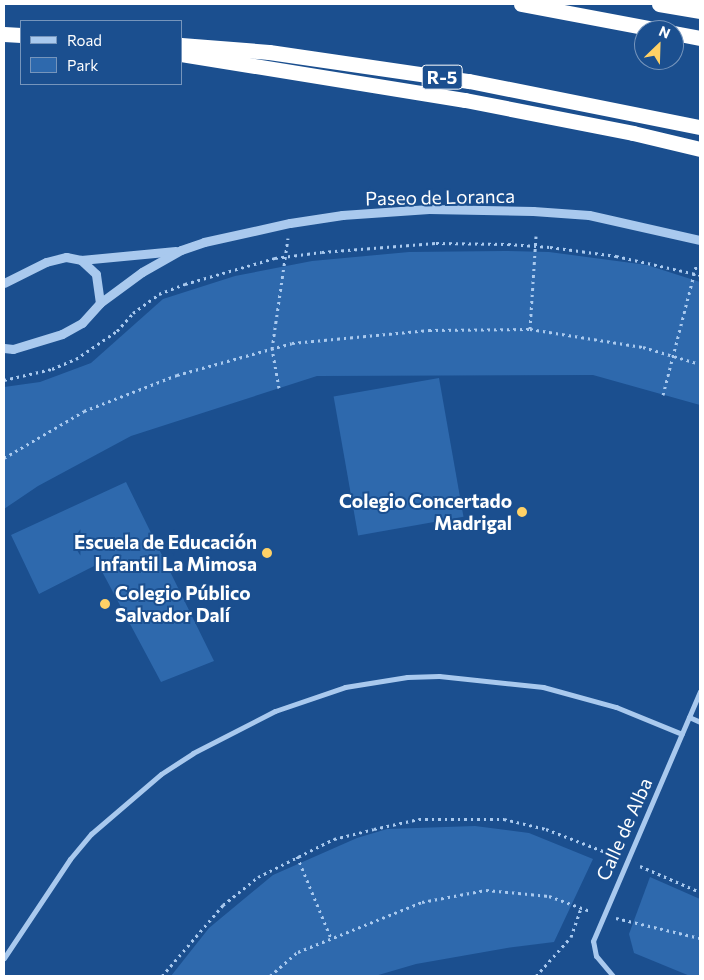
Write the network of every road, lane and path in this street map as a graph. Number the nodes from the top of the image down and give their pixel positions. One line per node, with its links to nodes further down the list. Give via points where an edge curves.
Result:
1 (521, 4): 4 (highway)
2 (658, 4): 3 (highway)
3 (700, 12)
4 (634, 25)
5 (4, 34): 6 (highway)
6 (20, 35)
7 (684, 35): 8 (highway)
8 (700, 38)
9 (182, 45): 11 (highway, R-5, via 269,52 469,81)
10 (182, 54): 12 (highway, via 465,100)
11 (700, 127)
12 (700, 149)
13 (290, 223): 15 (street, Paseo de Loranca, via 342,215 429,209 533,212 589,215); 17 (street, Paseo de Loranca); 18 (path)
14 (536, 236): 16 (path)
15 (700, 240)
16 (536, 246): 18 (path, via 436,243); 21 (path, via 616,256); 25 (path)
17 (181, 250): 19 (street, Paseo de Loranca); 24 (street, Paseo de Loranca, via 142,272)
18 (287, 256): 27 (path); 30 (path, via 223,272 158,294 133,313 117,331 76,359 52,369)
19 (81, 260): 23 (street, Paseo de Loranca, via 66,257 46,262); 24 (street, via 96,274)
20 (696, 262): 21 (path)
21 (693, 273): 22 (path); 28 (path)
22 (700, 275)
23 (4, 284)
24 (100, 303): 26 (street, Paseo de Loranca, via 82,323 62,334 13,349)
25 (530, 330): 27 (path, via 429,330 292,343); 28 (path, via 643,347)
26 (4, 348)
27 (272, 348): 31 (path); 33 (path, via 178,375 84,411)
28 (673, 357): 29 (path); 32 (path)
29 (700, 364)
30 (4, 380)
31 (279, 388)
32 (662, 395)
33 (4, 458)
34 (700, 691): 35 (street, Calle de Alba)
35 (689, 717): 36 (street); 37 (street, Calle de Alba)
36 (700, 722)
37 (682, 734): 39 (street, Calle de Alba); 45 (street, via 616,707 543,687 439,676 345,686 275,710 193,753 161,774 91,834 70,859)
38 (297, 856): 39 (path, via 334,839 420,818 504,819 546,829); 43 (path); 46 (path, via 258,877 223,905)
39 (626, 860): 40 (path); 42 (street, Calle de Alba)
40 (700, 892)
41 (581, 908): 42 (path); 43 (path, via 549,896 486,890 422,902); 48 (path, via 570,937)
42 (602, 915): 44 (path); 49 (street, Calle de Alba, via 593,940 596,956)
43 (331, 938): 47 (path, via 298,952)
44 (700, 938)
45 (4, 958)
46 (163, 976)
47 (270, 976)
48 (536, 976)
49 (613, 976)

